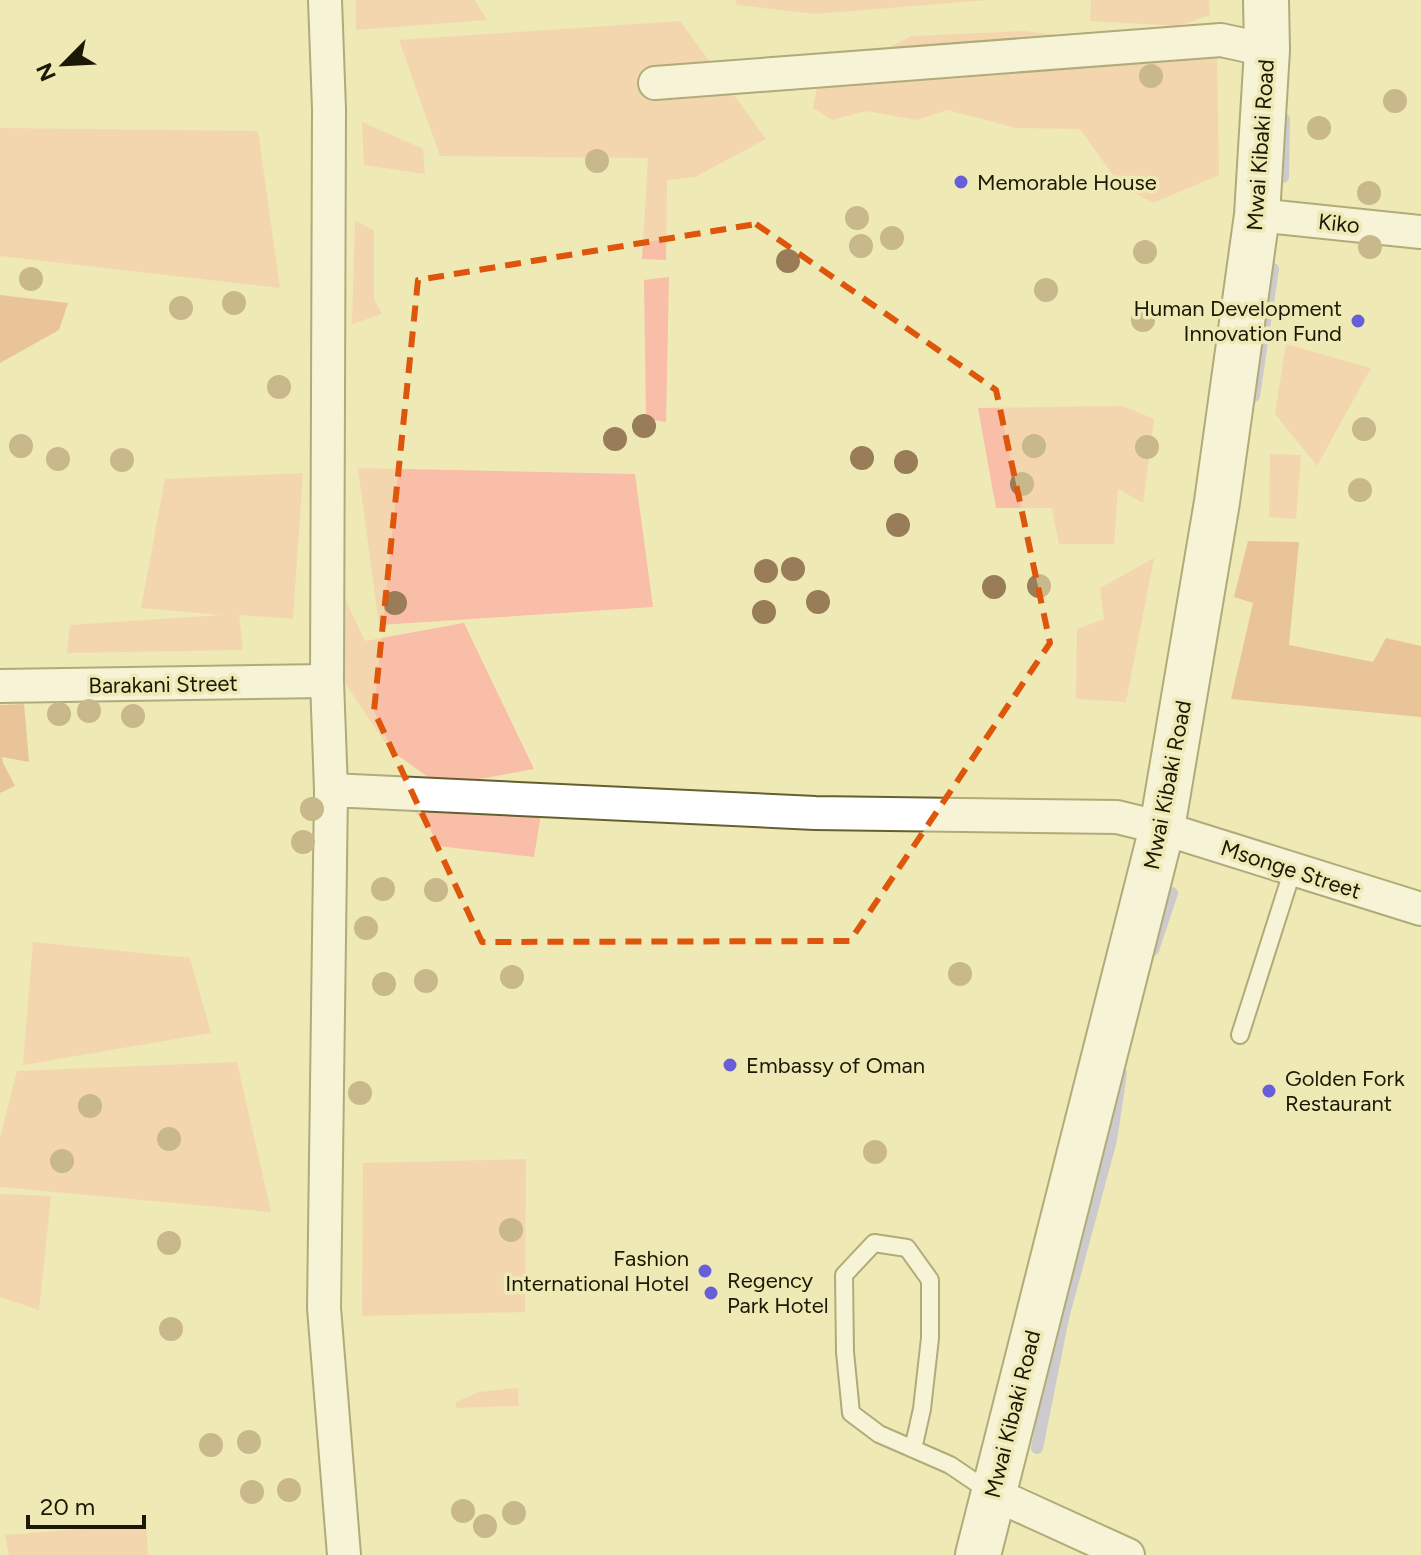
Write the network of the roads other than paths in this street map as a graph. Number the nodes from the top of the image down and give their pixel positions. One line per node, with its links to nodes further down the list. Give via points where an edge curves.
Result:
1 (325, 0): 7 (street)
2 (1266, 0): 3 (main road, Mwai Kibaki Road)
3 (1267, 50): 4 (street, via 1221,40); 5 (main road, Mwai Kibaki Road)
4 (655, 83)
5 (1257, 215): 6 (street, Kiko); 10 (main road, Mwai Kibaki Road, via 1217,502)
6 (1421, 232)
7 (327, 681): 8 (street, Barakani Street); 9 (street)
8 (0, 686)
9 (331, 790): 10 (street, Msonge Street, via 815,813 1117,817); 16 (street, via 324,1308)
10 (1162, 828): 11 (street, Msonge Street); 15 (main road, Mwai Kibaki Road)
11 (1293, 869): 12 (street, Msonge Street); 13 (lane)
12 (1421, 909)
13 (1240, 1035)
14 (913, 1449): 14 (lane, via 879,1434 851,1413 844,1275 874,1243 907,1248 930,1280 930,1338); 15 (lane, via 950,1465)
15 (992, 1493): 17 (main road, Mwai Kibaki Road); 18 (street)
16 (344, 1555)
17 (978, 1555)
18 (1128, 1555)

